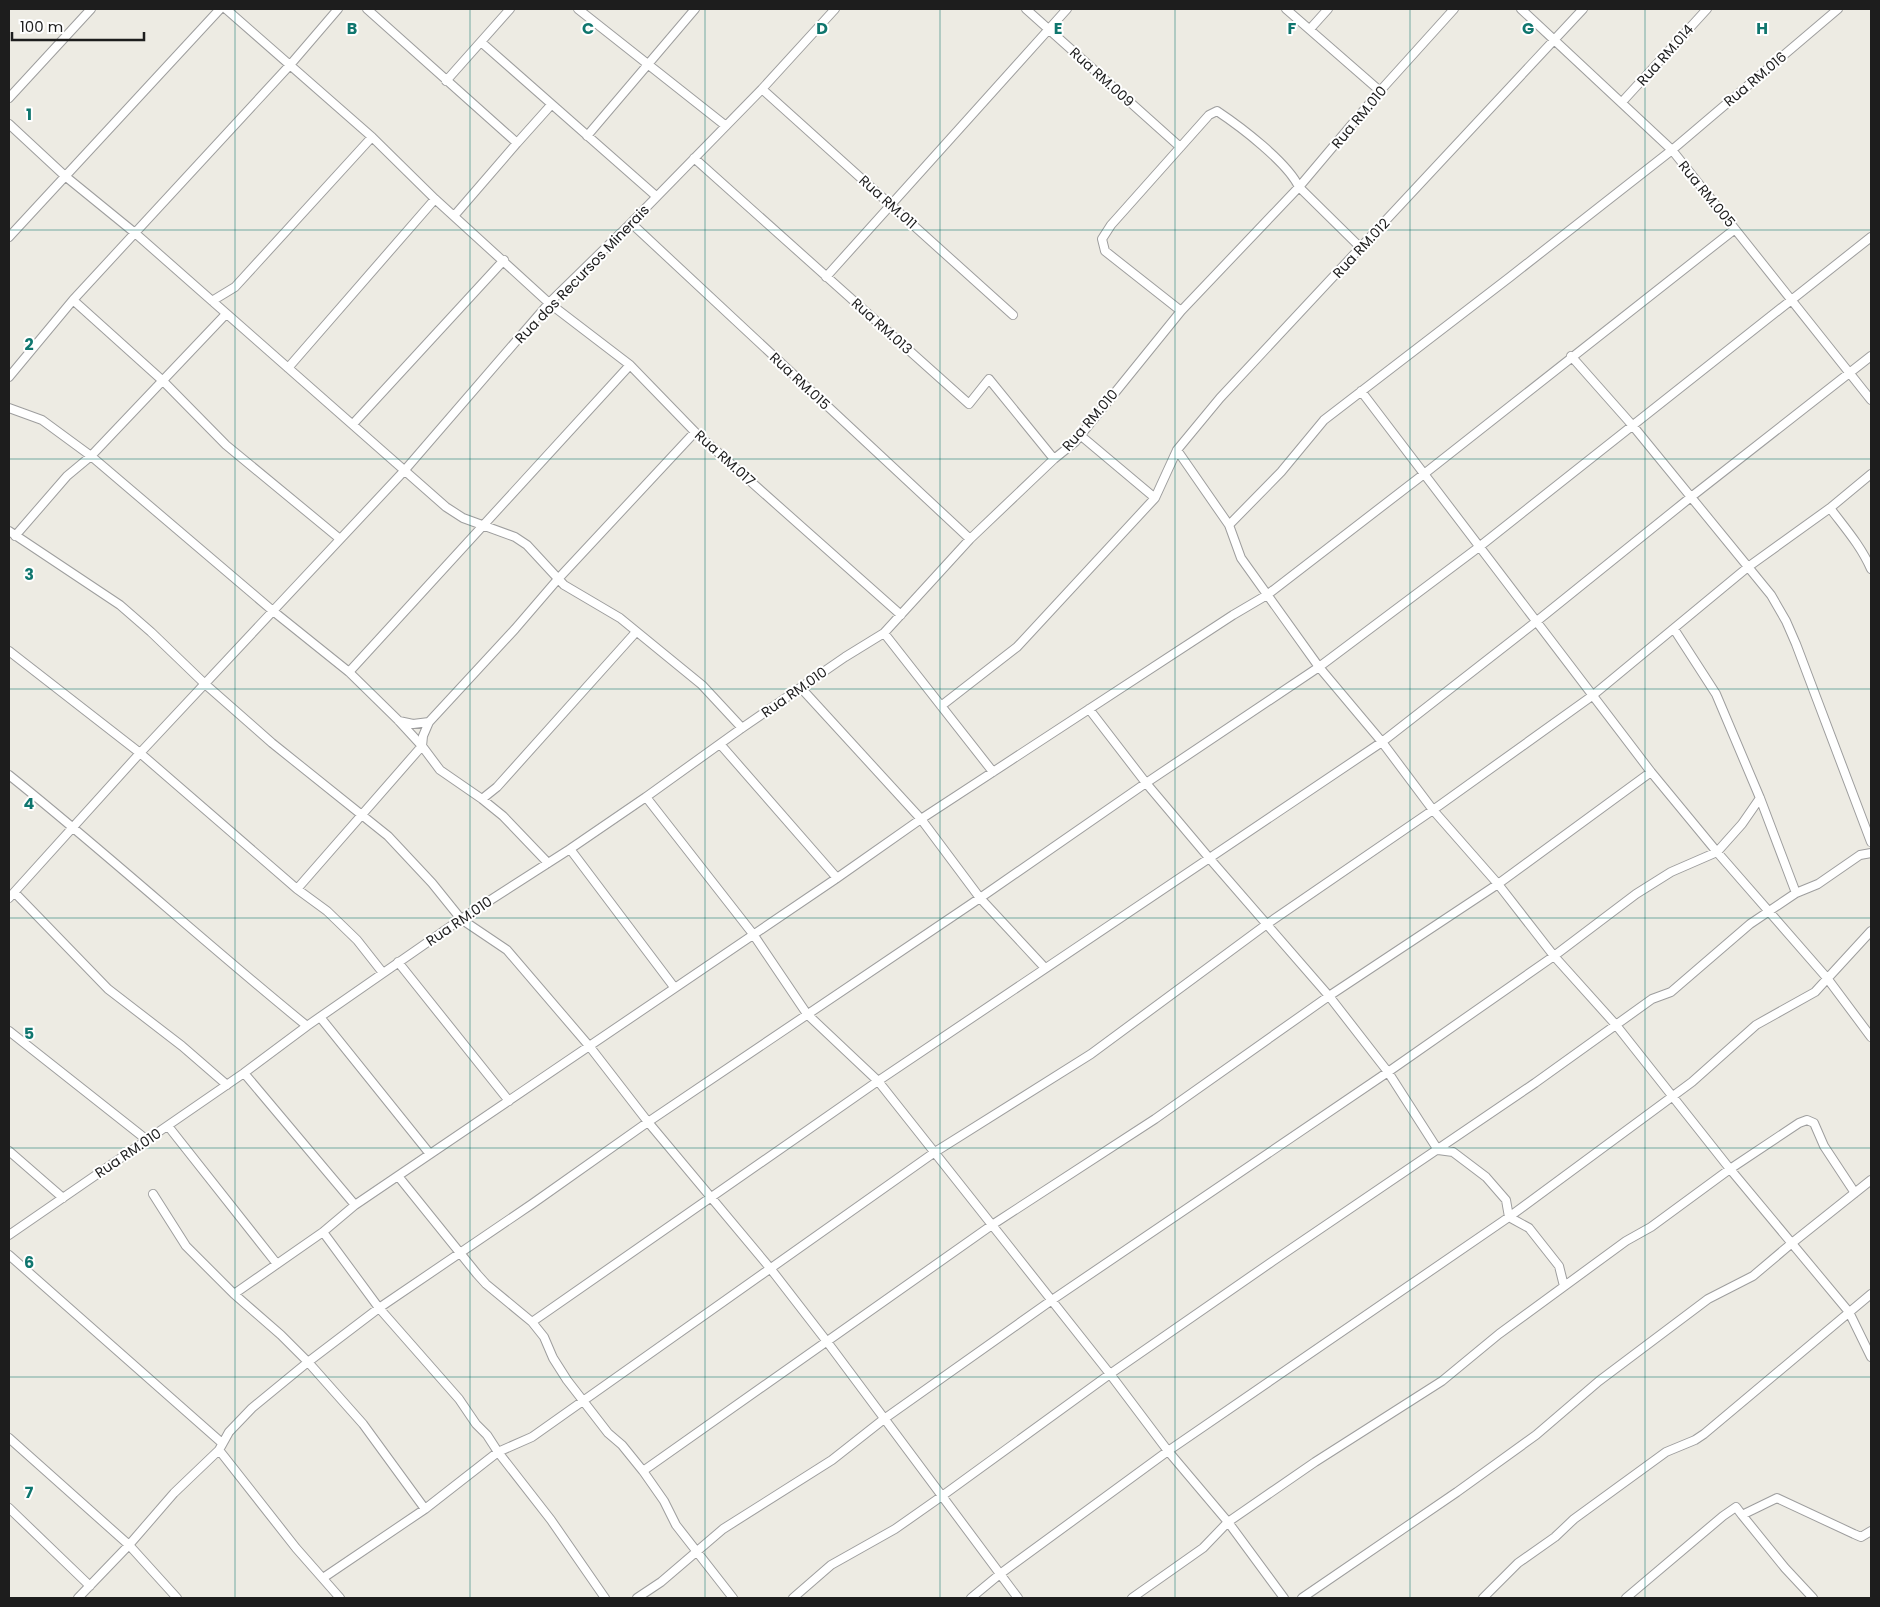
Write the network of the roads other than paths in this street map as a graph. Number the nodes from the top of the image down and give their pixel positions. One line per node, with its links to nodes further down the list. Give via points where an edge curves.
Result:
1 (91, 9): 28 (street)
2 (220, 9): 39 (street)
3 (226, 9): 23 (street, Rua RM.017)
4 (338, 9): 23 (street)
5 (367, 9): 25 (street)
6 (510, 9): 22 (street)
7 (578, 9): 24 (street)
8 (695, 9): 24 (street)
9 (836, 9): 26 (street, Rua dos Recursos Minerais)
10 (1026, 9): 20 (street, Rua RM.009)
11 (1067, 9): 20 (street)
12 (1286, 9): 19 (street)
13 (1328, 9): 19 (street)
14 (1454, 9): 27 (street, Rua RM.010)
15 (1521, 9): 21 (street, Rua RM.005)
16 (1583, 9): 21 (street, Rua RM.012)
17 (1707, 9): 29 (street, Rua RM.014)
18 (1838, 9): 37 (street, Rua RM.016)
19 (1310, 29): 27 (street)
20 (1049, 30): 36 (street, Rua RM.009); 43 (street)
21 (1554, 40): 29 (street, Rua RM.005); 50 (street, Rua RM.012)
22 (481, 42): 25 (street); 30 (street)
23 (290, 65): 34 (street, Rua RM.017); 47 (street)
24 (647, 65): 32 (street); 33 (street)
25 (446, 80): 35 (street)
26 (762, 89): 32 (street, Rua dos Recursos Minerais); 43 (street, Rua RM.011)
27 (1380, 91): 40 (street, Rua RM.010)
28 (9, 98)
29 (1622, 102): 37 (street, Rua RM.005)
30 (551, 105): 33 (street); 35 (street)
31 (9, 124): 39 (street)
32 (726, 126): 38 (street, Rua dos Recursos Minerais)
33 (587, 136): 41 (street)
34 (372, 137): 42 (street, Rua RM.017); 55 (street, via 235,287)
35 (517, 143): 44 (street)
36 (1179, 146): 40 (street, via 1208,115 1217,111 1244,130 1287,169); 57 (street, via 1102,239 1104,252)
37 (1672, 150): 46 (street, Rua RM.005); 67 (street, Rua RM.016)
38 (694, 158): 41 (street, Rua dos Recursos Minerais); 52 (street, Rua RM.013)
39 (66, 176): 47 (street); 48 (street)
40 (1299, 187): 50 (street); 57 (street, Rua RM.010)
41 (656, 196): 45 (street, Rua dos Recursos Minerais)
42 (435, 200): 44 (street, Rua RM.017); 63 (street)
43 (890, 205): 52 (street); 59 (street, Rua RM.011)
44 (454, 216): 51 (street, Rua RM.017)
45 (631, 223): 56 (street, Rua dos Recursos Minerais); 87 (street, Rua RM.015)
46 (1735, 229): 54 (street, Rua RM.005); 60 (street)
47 (135, 233): 53 (street); 55 (street)
48 (9, 237)
49 (1871, 237): 54 (street)
50 (1361, 248): 74 (street, Rua RM.012, via 1220,398)
51 (504, 260): 56 (street, Rua RM.017); 70 (street)
52 (826, 277): 76 (street, Rua RM.013, via 969,404 989,379)
53 (73, 300): 65 (street); 66 (street)
54 (1792, 300): 64 (street, Rua RM.005); 71 (street)
55 (212, 301): 58 (street)
56 (550, 303): 62 (street, Rua RM.017); 77 (street, Rua dos Recursos Minerais)
57 (1181, 311): 73 (street, Rua RM.010)
58 (226, 314): 63 (street); 66 (street)
59 (1014, 315)
60 (1571, 356): 71 (street); 78 (street)
61 (1871, 356): 64 (street)
62 (630, 365): 72 (street, Rua RM.017); 84 (street)
63 (288, 368): 70 (street)
64 (1850, 372): 68 (street, Rua RM.005); 80 (street)
65 (9, 377)
66 (163, 381): 75 (street); 86 (street, via 226,445)
67 (1361, 391): 78 (street); 83 (street, Rua RM.016, via 1324,420 1281,472)
68 (1871, 400)
69 (9, 408): 75 (street, via 42,420)
70 (353, 424): 77 (street)
71 (1632, 426): 80 (street); 88 (street)
72 (695, 432): 91 (street); 94 (street, Rua RM.017)
73 (1080, 435): 76 (street, Rua RM.010); 81 (street)
74 (1177, 450): 81 (street, Rua RM.012); 83 (street)
75 (90, 456): 85 (street); 93 (street)
76 (1054, 459): 87 (street, Rua RM.010)
77 (404, 471): 84 (street, via 446,507); 86 (street, Rua dos Recursos Minerais)
78 (1424, 474): 88 (street); 92 (street)
79 (1871, 474): 82 (street)
80 (1691, 497): 89 (street); 95 (street)
81 (1155, 498): 105 (street, Rua RM.012, via 1017,647)
82 (1830, 508): 89 (street); 90 (street, via 1865,555)
83 (1229, 524): 92 (street, via 1241,558)
84 (483, 525): 91 (street, via 527,545); 101 (street)
85 (12, 534): 102 (street, via 120,605)
86 (340, 539): 93 (street, Rua dos Recursos Minerais)
87 (970, 539): 94 (street, Rua RM.010)
88 (1479, 547): 95 (street); 100 (street)
89 (1748, 567): 96 (street); 125 (street, via 1786,620)
90 (1871, 569)
91 (558, 579): 97 (street, via 572,591 620,618); 108 (street)
92 (1268, 594): 100 (street); 106 (street)
93 (273, 611): 101 (street); 102 (street, Rua dos Recursos Minerais)
94 (901, 615): 98 (street, Rua RM.010)
95 (1537, 621): 104 (street); 110 (street)
96 (1674, 629): 104 (street); 119 (street, via 1716,694)
97 (636, 632): 109 (street, via 702,685); 120 (street, via 497,787)
98 (884, 632): 103 (street, Rua RM.010); 105 (street)
99 (9, 651): 113 (street)
100 (1319, 667): 110 (street); 117 (street)
101 (349, 672): 107 (street)
102 (205, 684): 113 (street, Rua dos Recursos Minerais); 122 (street)
103 (801, 688): 109 (street, Rua RM.010); 123 (street)
104 (1592, 696): 115 (street); 121 (street)
105 (942, 706): 114 (street)
106 (1089, 709): 114 (street); 117 (street)
107 (399, 721): 108 (street, via 413,724); 112 (street)
108 (429, 722): 112 (street)
109 (742, 728): 111 (street, Rua RM.010)
110 (1382, 742): 121 (street); 129 (street)
111 (720, 744): 118 (street, Rua RM.010); 131 (street)
112 (422, 746): 120 (street, via 440,770); 122 (street)
113 (140, 753): 124 (street, Rua dos Recursos Minerais); 133 (street)
114 (993, 772): 123 (street)
115 (1651, 772): 127 (street); 132 (street)
116 (9, 775): 124 (street)
117 (1146, 783): 129 (street); 136 (street)
118 (646, 797): 126 (street, Rua RM.010); 141 (street)
119 (1760, 798): 127 (street); 134 (street)
120 (482, 799): 130 (street)
121 (1433, 810): 132 (street); 139 (street)
122 (362, 816): 133 (street); 138 (street, via 388,836)
123 (921, 819): 131 (street); 136 (street)
124 (74, 827): 135 (street, Rua dos Recursos Minerais); 152 (street, via 232,966)
125 (1871, 842)
126 (570, 849): 130 (street, Rua RM.010); 147 (street)
127 (1717, 852): 137 (street); 142 (street, via 1671,872 1636,894)
128 (1871, 853): 134 (street, via 1860,855 1818,884)
129 (1210, 859): 139 (street); 144 (street)
130 (548, 863): 138 (street, Rua RM.010)
131 (837, 878): 141 (street)
132 (1498, 884): 142 (street); 148 (street)
133 (297, 888): 145 (street, via 357,940)
134 (1796, 893): 137 (street)
135 (12, 896): 159 (street, via 108,989)
136 (980, 898): 144 (street); 149 (street)
137 (1768, 912): 146 (street); 151 (street, via 1671,992 1652,999)
138 (461, 919): 143 (street, Rua RM.010); 155 (street, via 507,950)
139 (1267, 924): 148 (street); 167 (street, via 1090,1054)
140 (1871, 931): 146 (street)
141 (754, 934): 147 (street); 149 (street)
142 (1554, 956): 151 (street); 156 (street)
143 (398, 962): 145 (street, Rua RM.010); 161 (street)
144 (1045, 968): 158 (street)
145 (383, 973): 150 (street, Rua RM.010)
146 (1827, 978): 154 (street); 160 (street, via 1815,992 1756,1025)
147 (674, 987): 155 (street)
148 (1329, 996): 156 (street); 178 (street, via 1155,1118)
149 (807, 1014): 158 (street); 162 (street)
150 (320, 1016): 152 (street, Rua RM.010); 168 (street)
151 (1616, 1025): 160 (street); 165 (street)
152 (306, 1026): 157 (street, Rua RM.010)
153 (9, 1031): 164 (street)
154 (1871, 1037)
155 (590, 1047): 161 (street); 162 (street)
156 (1388, 1072): 165 (street); 189 (street)
157 (244, 1073): 159 (street, Rua RM.010); 176 (street)
158 (878, 1081): 167 (street); 174 (street)
159 (227, 1085): 163 (street, Rua RM.010)
160 (1671, 1097): 169 (street); 177 (street)
161 (509, 1101): 168 (street)
162 (648, 1122): 174 (street); 182 (street)
163 (168, 1126): 164 (street, Rua RM.010); 184 (street)
164 (148, 1140): 175 (street, Rua RM.010)
165 (1438, 1150): 177 (street, via 1453,1152 1486,1177 1506,1200); 196 (street)
166 (9, 1151): 175 (street)
167 (935, 1152): 178 (street); 185 (street)
168 (430, 1154): 170 (street)
169 (1730, 1170): 172 (street, via 1799,1123 1810,1120); 181 (street); 186 (street)
170 (398, 1176): 176 (street); 182 (street)
171 (1871, 1180): 172 (street)
172 (1856, 1193): 181 (street)
173 (153, 1194): 187 (street, via 186,1246)
174 (712, 1197): 185 (street); 192 (street)
175 (63, 1198): 180 (street, Rua RM.010)
176 (355, 1205): 179 (street)
177 (1509, 1217): 186 (street, via 1529,1228 1559,1266); 201 (street)
178 (992, 1225): 189 (street); 193 (street)
179 (324, 1232): 184 (street); 190 (street)
180 (9, 1234)
181 (1792, 1243): 191 (street); 226 (street, via 1753,1276 1708,1299 1599,1381 1536,1435 1458,1492)
182 (459, 1253): 190 (street); 192 (street, via 486,1284)
183 (9, 1255): 200 (street)
184 (277, 1264): 187 (street)
185 (770, 1268): 193 (street); 197 (street)
186 (1564, 1286): 208 (street, via 1442,1381)
187 (234, 1294): 195 (street)
188 (1871, 1294): 191 (street)
189 (1052, 1300): 196 (street); 198 (street)
190 (379, 1308): 195 (street); 202 (street, via 459,1399)
191 (1849, 1312): 194 (street); 227 (street, via 1704,1434 1666,1452 1574,1519 1518,1563)
192 (532, 1322): 197 (street)
193 (828, 1342): 198 (street); 203 (street)
194 (1871, 1357)
195 (308, 1362): 200 (street, via 252,1408 229,1432); 206 (street, via 363,1424)
196 (1110, 1374): 201 (street); 204 (street)
197 (583, 1401): 202 (street, via 532,1437); 203 (street)
198 (884, 1419): 204 (street); 211 (street, via 832,1460 723,1529)
199 (9, 1438): 210 (street)
200 (221, 1446): 210 (street, via 174,1492); 213 (street, via 296,1548)
201 (1168, 1451): 208 (street); 212 (street)
202 (498, 1452): 206 (street); 218 (street, via 551,1520)
203 (643, 1471): 211 (street)
204 (942, 1496): 212 (street); 221 (street, via 895,1529 831,1566)
205 (9, 1508): 214 (street)
206 (425, 1509): 213 (street)
207 (1742, 1515): 209 (street, via 1777,1498 1862,1537); 228 (street, via 1736,1506); 229 (street)
208 (1228, 1522): 224 (street, via 1203,1548); 225 (street)
209 (1871, 1531)
210 (129, 1545): 214 (street); 216 (street)
211 (696, 1552): 219 (street); 220 (street)
212 (1000, 1574): 222 (street); 223 (street)
213 (323, 1578): 217 (street)
214 (90, 1586): 215 (street)
215 (78, 1598)
216 (177, 1598)
217 (340, 1598)
218 (605, 1598)
219 (637, 1598)
220 (733, 1598)
221 (793, 1598)
222 (971, 1598)
223 (1018, 1598)
224 (1132, 1598)
225 (1284, 1598)
226 (1302, 1598)
227 (1483, 1598)
228 (1626, 1598)
229 (1813, 1598)

